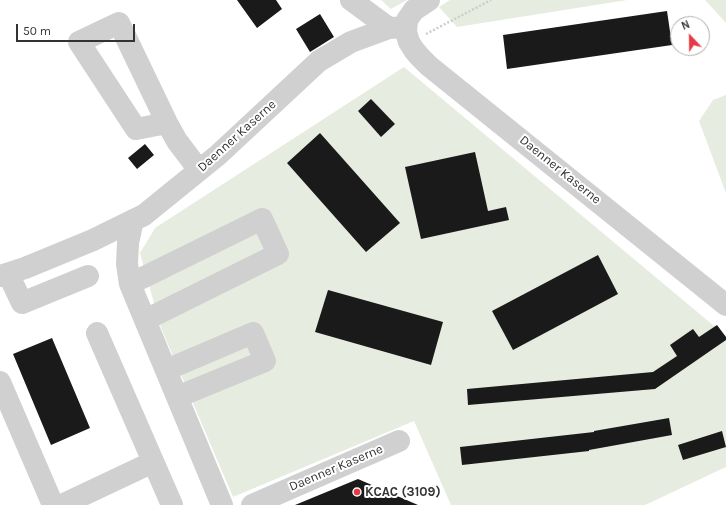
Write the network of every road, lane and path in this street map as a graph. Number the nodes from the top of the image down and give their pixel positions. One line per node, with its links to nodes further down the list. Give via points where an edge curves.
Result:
1 (352, 0): 4 (street)
2 (430, 0): 4 (street, via 414,10 407,20)
3 (491, 0): 4 (path)
4 (407, 30): 6 (street, Daenner Kaserne, via 351,42 319,61); 11 (street, Daenner Kaserne, via 409,42 429,66)
5 (167, 123): 5 (street, via 119,23 79,42 136,128); 6 (street)
6 (199, 170): 7 (street, Daenner Kaserne, via 144,215)
7 (133, 220): 8 (street, Daenner Kaserne, via 93,240); 10 (street, via 127,264)
8 (5, 275): 9 (street, via 22,302)
9 (88, 276)
10 (130, 284): 12 (street); 12 (street, via 262,219 278,254)
11 (726, 305)
12 (145, 320): 14 (street)
13 (97, 333): 18 (street)
14 (166, 370): 16 (street); 16 (street, via 253,333 265,361)
15 (0, 382): 19 (street)
16 (177, 397): 22 (street)
17 (399, 441): 23 (street, Daenner Kaserne)
18 (153, 462): 20 (street); 21 (street)
19 (53, 505)
20 (62, 505)
21 (172, 505)
22 (222, 505)
23 (252, 505)

